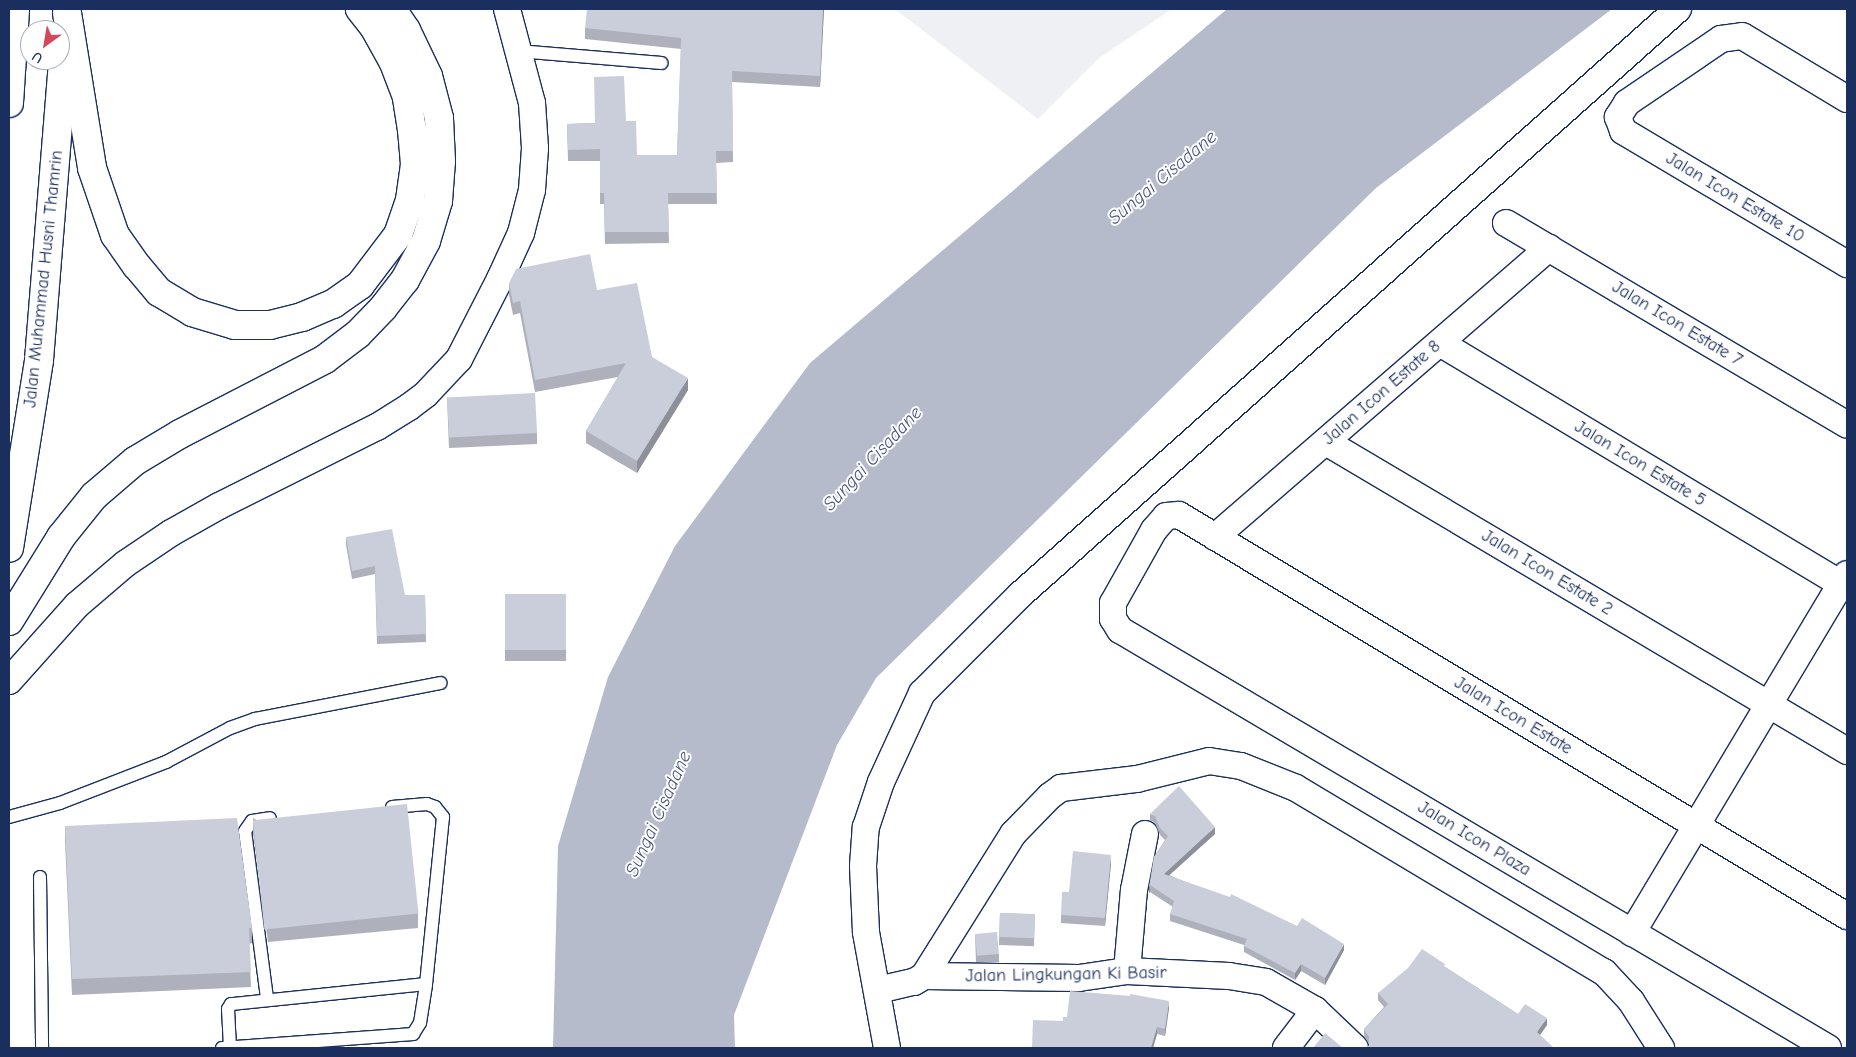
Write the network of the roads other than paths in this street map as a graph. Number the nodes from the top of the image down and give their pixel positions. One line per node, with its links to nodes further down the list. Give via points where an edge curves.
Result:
1 (15, 9): 10 (main road)
2 (360, 9): 6 (main road, via 393,62 407,97 414,164 410,200 398,235 360,285 333,304 302,317 270,325 234,325 192,312 160,292 136,266 116,235 92,168)
3 (392, 9): 20 (main road, via 428,76 439,118 442,161 438,201 426,241 405,280 358,334 325,359 180,434 135,461 101,490 61,537)
4 (507, 9): 7 (street)
5 (1678, 9): 37 (street, via 1020,595 922,693 881,782 866,827 863,866 866,932)
6 (67, 11): 18 (main road, Jalan Muhammad Husni Thamrin, via 39,360)
7 (518, 50): 8 (lane); 22 (street, via 532,104 535,148 532,190 521,233 459,359 426,394 377,427 219,506 125,564 77,606)
8 (662, 63)
9 (1847, 99): 13 (street, Jalan Icon Estate 10, via 1742,36 1721,39 1627,103 1618,117 1624,131)
10 (9, 103)
11 (1506, 223): 12 (street, Jalan Icon Estate 7)
12 (1549, 248): 14 (street, Jalan Icon Estate 8); 15 (street, Jalan Icon Estate 7)
13 (1847, 264)
14 (1440, 343): 16 (street, Jalan Icon Estate 8); 19 (street, Jalan Icon Estate 5)
15 (1847, 425)
16 (1326, 442): 17 (street, Jalan Icon Estate 8); 24 (street, Jalan Icon Estate 2)
17 (1215, 537): 21 (street, Jalan Icon Estate, via 1179,515 1166,516 1154,530 1113,602 1113,619); 29 (street, Jalan Icon Estate)
18 (9, 548)
19 (1845, 582): 24 (street)
20 (9, 621)
21 (1120, 630): 33 (street, Jalan Icon Plaza)
22 (9, 681)
23 (441, 683): 27 (lane, via 255,720 230,728 166,762 60,803)
24 (1769, 705): 25 (street, Jalan Icon Estate 2); 29 (street)
25 (1847, 751)
26 (380, 808): 36 (lane, via 427,804 435,807 443,817)
27 (9, 816)
28 (286, 817): 38 (lane, via 252,821 245,831)
29 (1697, 825): 32 (street, Jalan Icon Estate); 33 (street)
30 (1145, 834): 34 (street, via 1134,890)
31 (40, 877): 40 (lane)
32 (1847, 916)
33 (1632, 933): 46 (street, Jalan Icon Plaza)
34 (1128, 971): 35 (street, Jalan Lingkungan Ki Basir, via 1079,978); 39 (street, Jalan Lingkungan Ki Basir, via 1229,976 1266,982)
35 (924, 976): 37 (street, Jalan Lingkungan Ki Basir, via 914,982); 45 (street, via 1013,834 1050,796 1062,788 1136,779 1209,761 1242,766 1296,788 1604,972 1630,1001)
36 (426, 984): 38 (lane); 41 (lane, via 420,1022 412,1034)
37 (878, 990): 42 (street)
38 (267, 998): 41 (lane, via 235,1002 228,1006)
39 (1315, 1010): 43 (street); 44 (street, Jalan Lingkungan Ki Basir)
40 (42, 1048)
41 (226, 1048)
42 (887, 1048)
43 (1286, 1048)
44 (1354, 1048)
45 (1661, 1048)
46 (1828, 1048)

